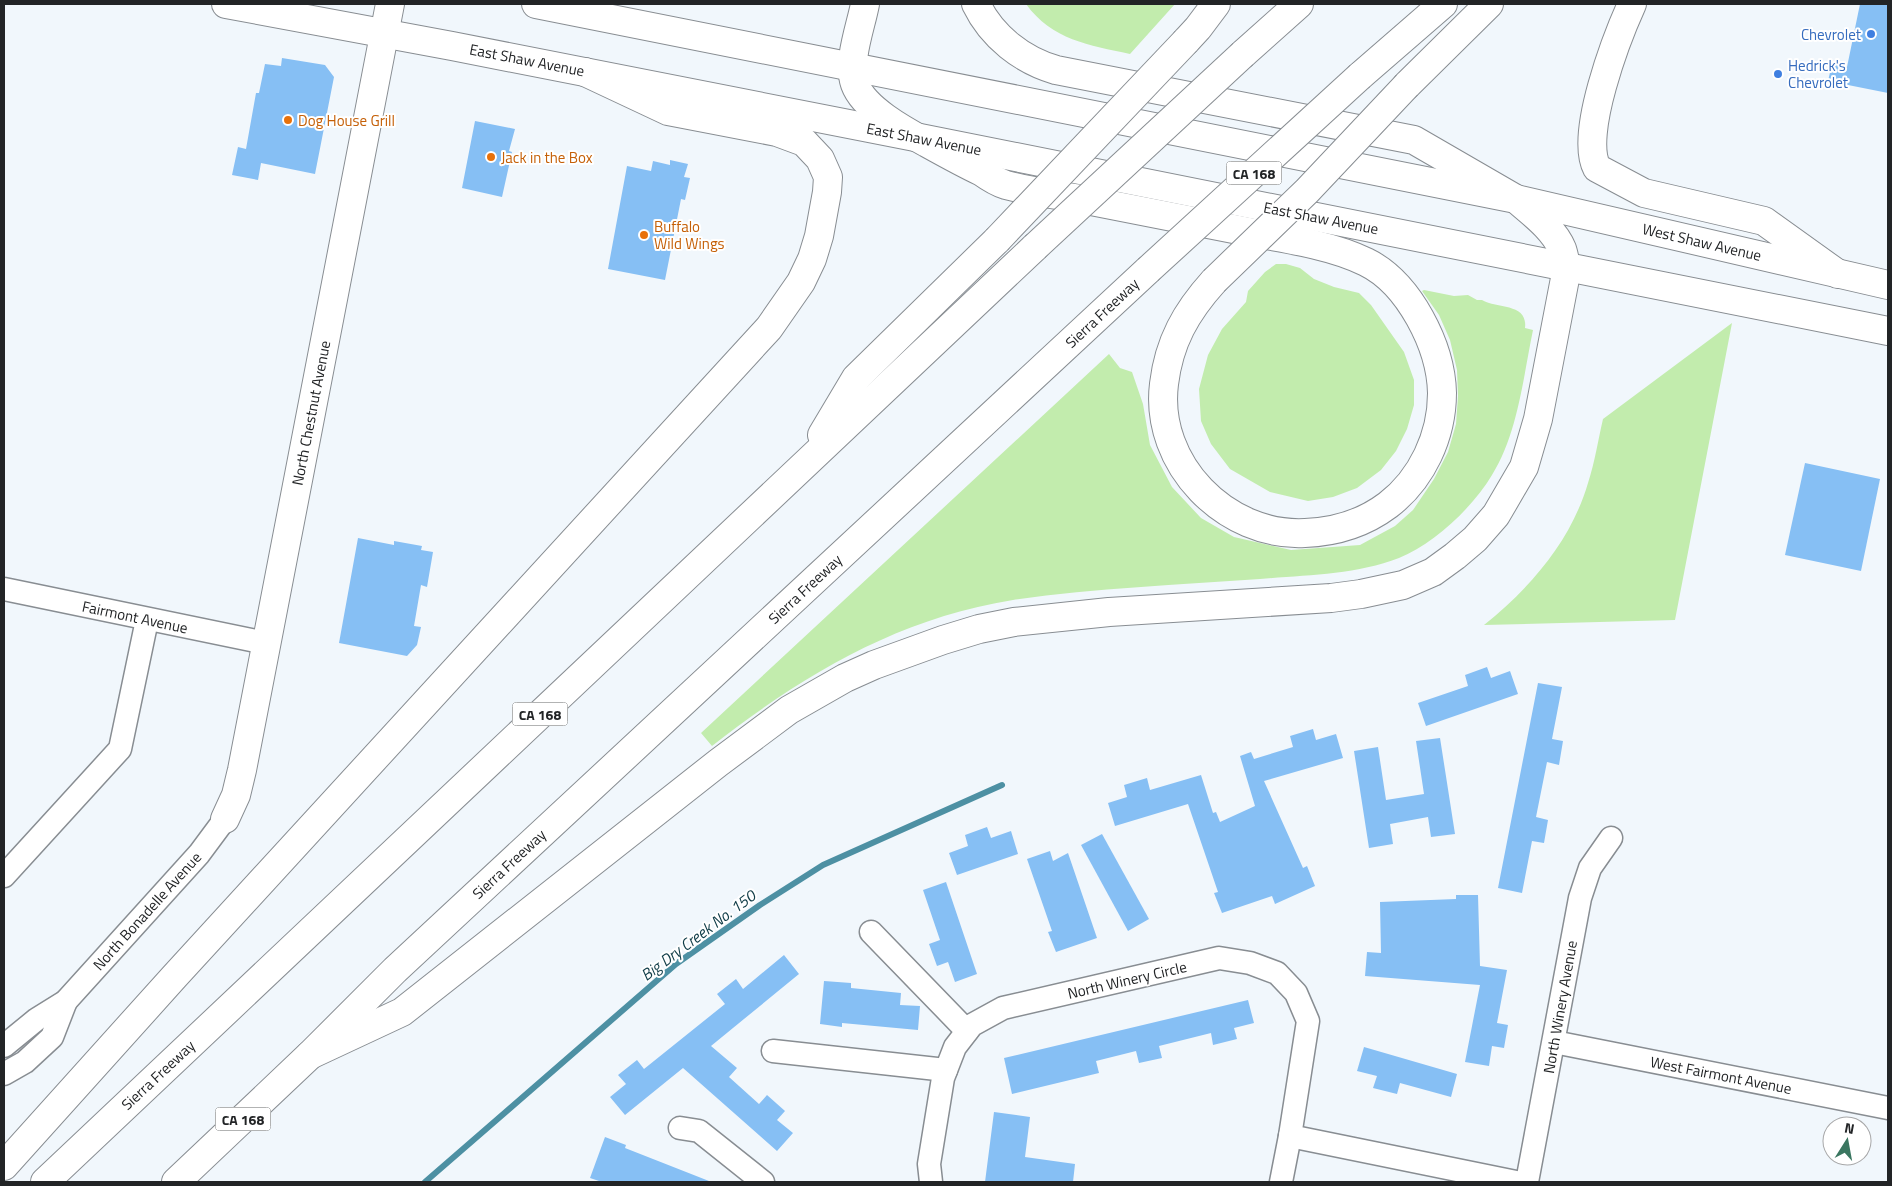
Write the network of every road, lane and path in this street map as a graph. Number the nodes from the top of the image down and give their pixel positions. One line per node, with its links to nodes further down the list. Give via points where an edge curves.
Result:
1 (226, 4): 11 (main road, East Shaw Avenue)
2 (390, 4): 11 (main road, North Chestnut Avenue)
3 (536, 4): 12 (main road)
4 (865, 4): 12 (main road)
5 (976, 4): 15 (main road, via 1011,48 1042,66 1414,140)
6 (1216, 4): 20 (main road, bridge, via 1186,41 996,240 856,378)
7 (1299, 4): 20 (main road, Sierra Freeway / CA 168, bridge)
8 (1443, 4): 33 (main road, Sierra Freeway / CA 168, bridge, via 1148,270 395,970)
9 (1489, 4): 14 (main road, bridge, via 1307,190 1214,281 1188,312 1173,343 1164,384 1164,408 1168,429 1188,476 1222,509 1268,530 1298,534 1330,530 1361,521 1386,507 1405,490 1431,450 1440,418 1440,372 1429,336 1411,305 1391,280 1367,262 1309,243 1004,184)
10 (1632, 4): 17 (main road, via 1600,90 1592,160 1597,168 1644,194 1764,220)
11 (384, 34): 13 (main road, East Shaw Avenue); 23 (main road, North Chestnut Avenue)
12 (851, 67): 14 (main road, via 855,86 870,106); 15 (main road)
13 (585, 72): 14 (main road, East Shaw Avenue); 39 (main road, via 668,111 777,132 804,142 820,159 828,177 828,192 812,259 800,282 769,328)
14 (915, 137): 16 (main road, East Shaw Avenue)
15 (1516, 199): 16 (main road, via 1547,227 1561,248); 17 (main road, West Shaw Avenue)
16 (1566, 268): 19 (main road, East Shaw Avenue); 33 (main road, via 1538,419 1524,467 1496,515 1462,550 1433,572 1403,585 1361,594 1014,622 978,629 874,665 789,710 402,1012)
17 (1838, 274): 18 (main road, West Shaw Avenue)
18 (1888, 285)
19 (1888, 331)
20 (803, 465): 40 (main road, Sierra Freeway / CA 168)
21 (4, 589): 22 (street, Fairmont Avenue)
22 (147, 620): 23 (street, Fairmont Avenue); 26 (street, via 120,749)
23 (266, 643): 24 (main road, North Chestnut Avenue, via 239,784)
24 (225, 819): 28 (street, North Bonadelle Avenue, via 193,861)
25 (1611, 838): 30 (street, North Winery Avenue, via 1594,860 1582,887)
26 (4, 876)
27 (872, 932): 29 (street)
28 (66, 1001): 31 (street, North Bonadelle Avenue); 35 (street, North Bonadelle Avenue, via 52,1037 24,1062)
29 (967, 1031): 34 (street, North Winery Circle, via 955,1047); 38 (street, North Winery Circle, via 1003,1008 1219,958 1250,963 1277,973 1296,994 1308,1021)
30 (1554, 1042): 36 (street, West Fairmont Avenue); 46 (street, North Winery Avenue)
31 (4, 1046)
32 (773, 1051): 34 (street)
33 (310, 1055): 41 (main road, Sierra Freeway / CA 168)
34 (946, 1070): 43 (street, North Winery Circle, via 928,1164)
35 (4, 1074)
36 (1888, 1108)
37 (680, 1128): 42 (street, via 699,1131)
38 (1290, 1136): 44 (street, North Winery Circle); 45 (street)
39 (4, 1166)
40 (45, 1182)
41 (176, 1182)
42 (763, 1182)
43 (931, 1182)
44 (1281, 1182)
45 (1516, 1182)
46 (1527, 1182)

